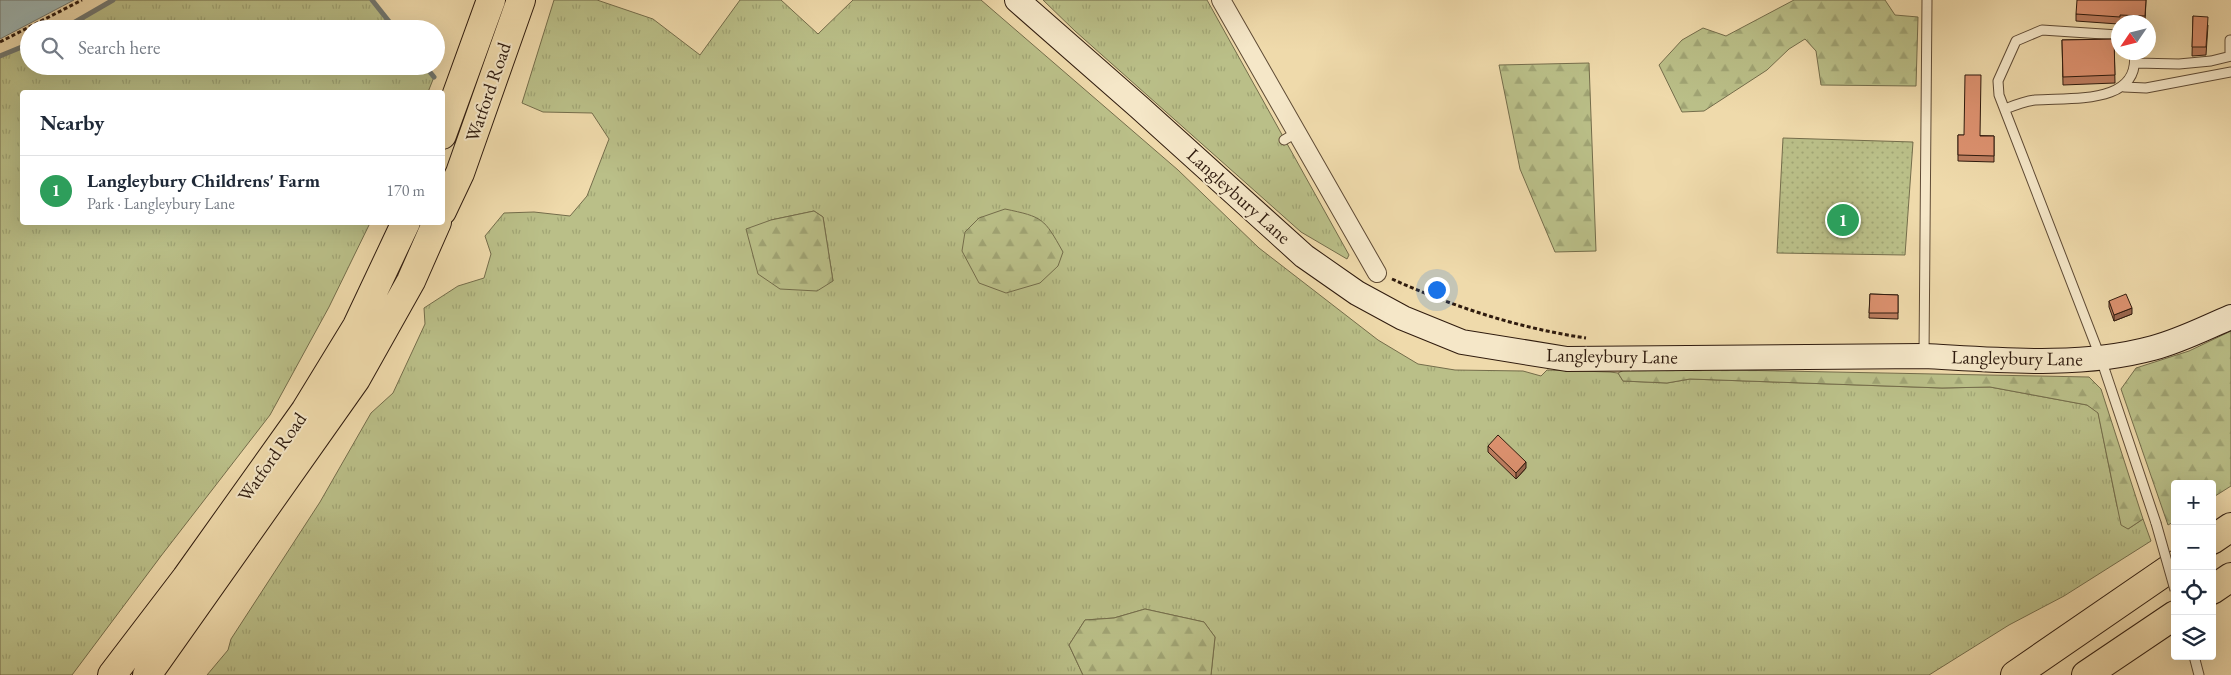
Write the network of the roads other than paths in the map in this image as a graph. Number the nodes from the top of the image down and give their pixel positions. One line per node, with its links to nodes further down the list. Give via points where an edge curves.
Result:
1 (491, 0): 14 (highway, Watford Road)
2 (521, 0): 15 (highway, Watford Road, via 460,174)
3 (1016, 0): 20 (street, Langleybury Lane, via 1304,256 1357,293 1395,314 1462,342 1566,359)
4 (1221, 0): 18 (street, via 1290,137)
5 (1927, 0): 20 (lane)
6 (2111, 34): 13 (lane, via 2042,30 2016,41 1998,81)
7 (2230, 40): 8 (lane)
8 (2231, 56): 10 (lane, via 2179,64)
9 (2135, 60): 10 (lane)
10 (2136, 64): 12 (lane)
11 (2231, 72): 12 (lane, via 2146,88)
12 (2124, 86): 13 (lane, via 2107,95 2033,100)
13 (2005, 109): 21 (lane)
14 (445, 128)
15 (445, 205)
16 (405, 225): 30 (highway, Watford Road, via 357,326 305,411)
17 (437, 225): 31 (highway, Watford Road, via 411,281 356,378)
18 (1377, 273)
19 (2231, 317): 21 (street, Langleybury Lane, via 2154,348)
20 (1924, 356): 21 (street, Langleybury Lane, via 1998,360)
21 (2101, 359): 25 (lane, bridge)
22 (2231, 527): 23 (highway)
23 (2216, 537)
24 (2171, 568): 32 (highway)
25 (2171, 576)
26 (2231, 577): 27 (highway)
27 (2216, 587)
28 (2171, 618): 33 (highway)
29 (2195, 660): 34 (lane)
30 (112, 675)
31 (147, 675)
32 (2015, 675)
33 (2086, 675)
34 (2199, 675)

